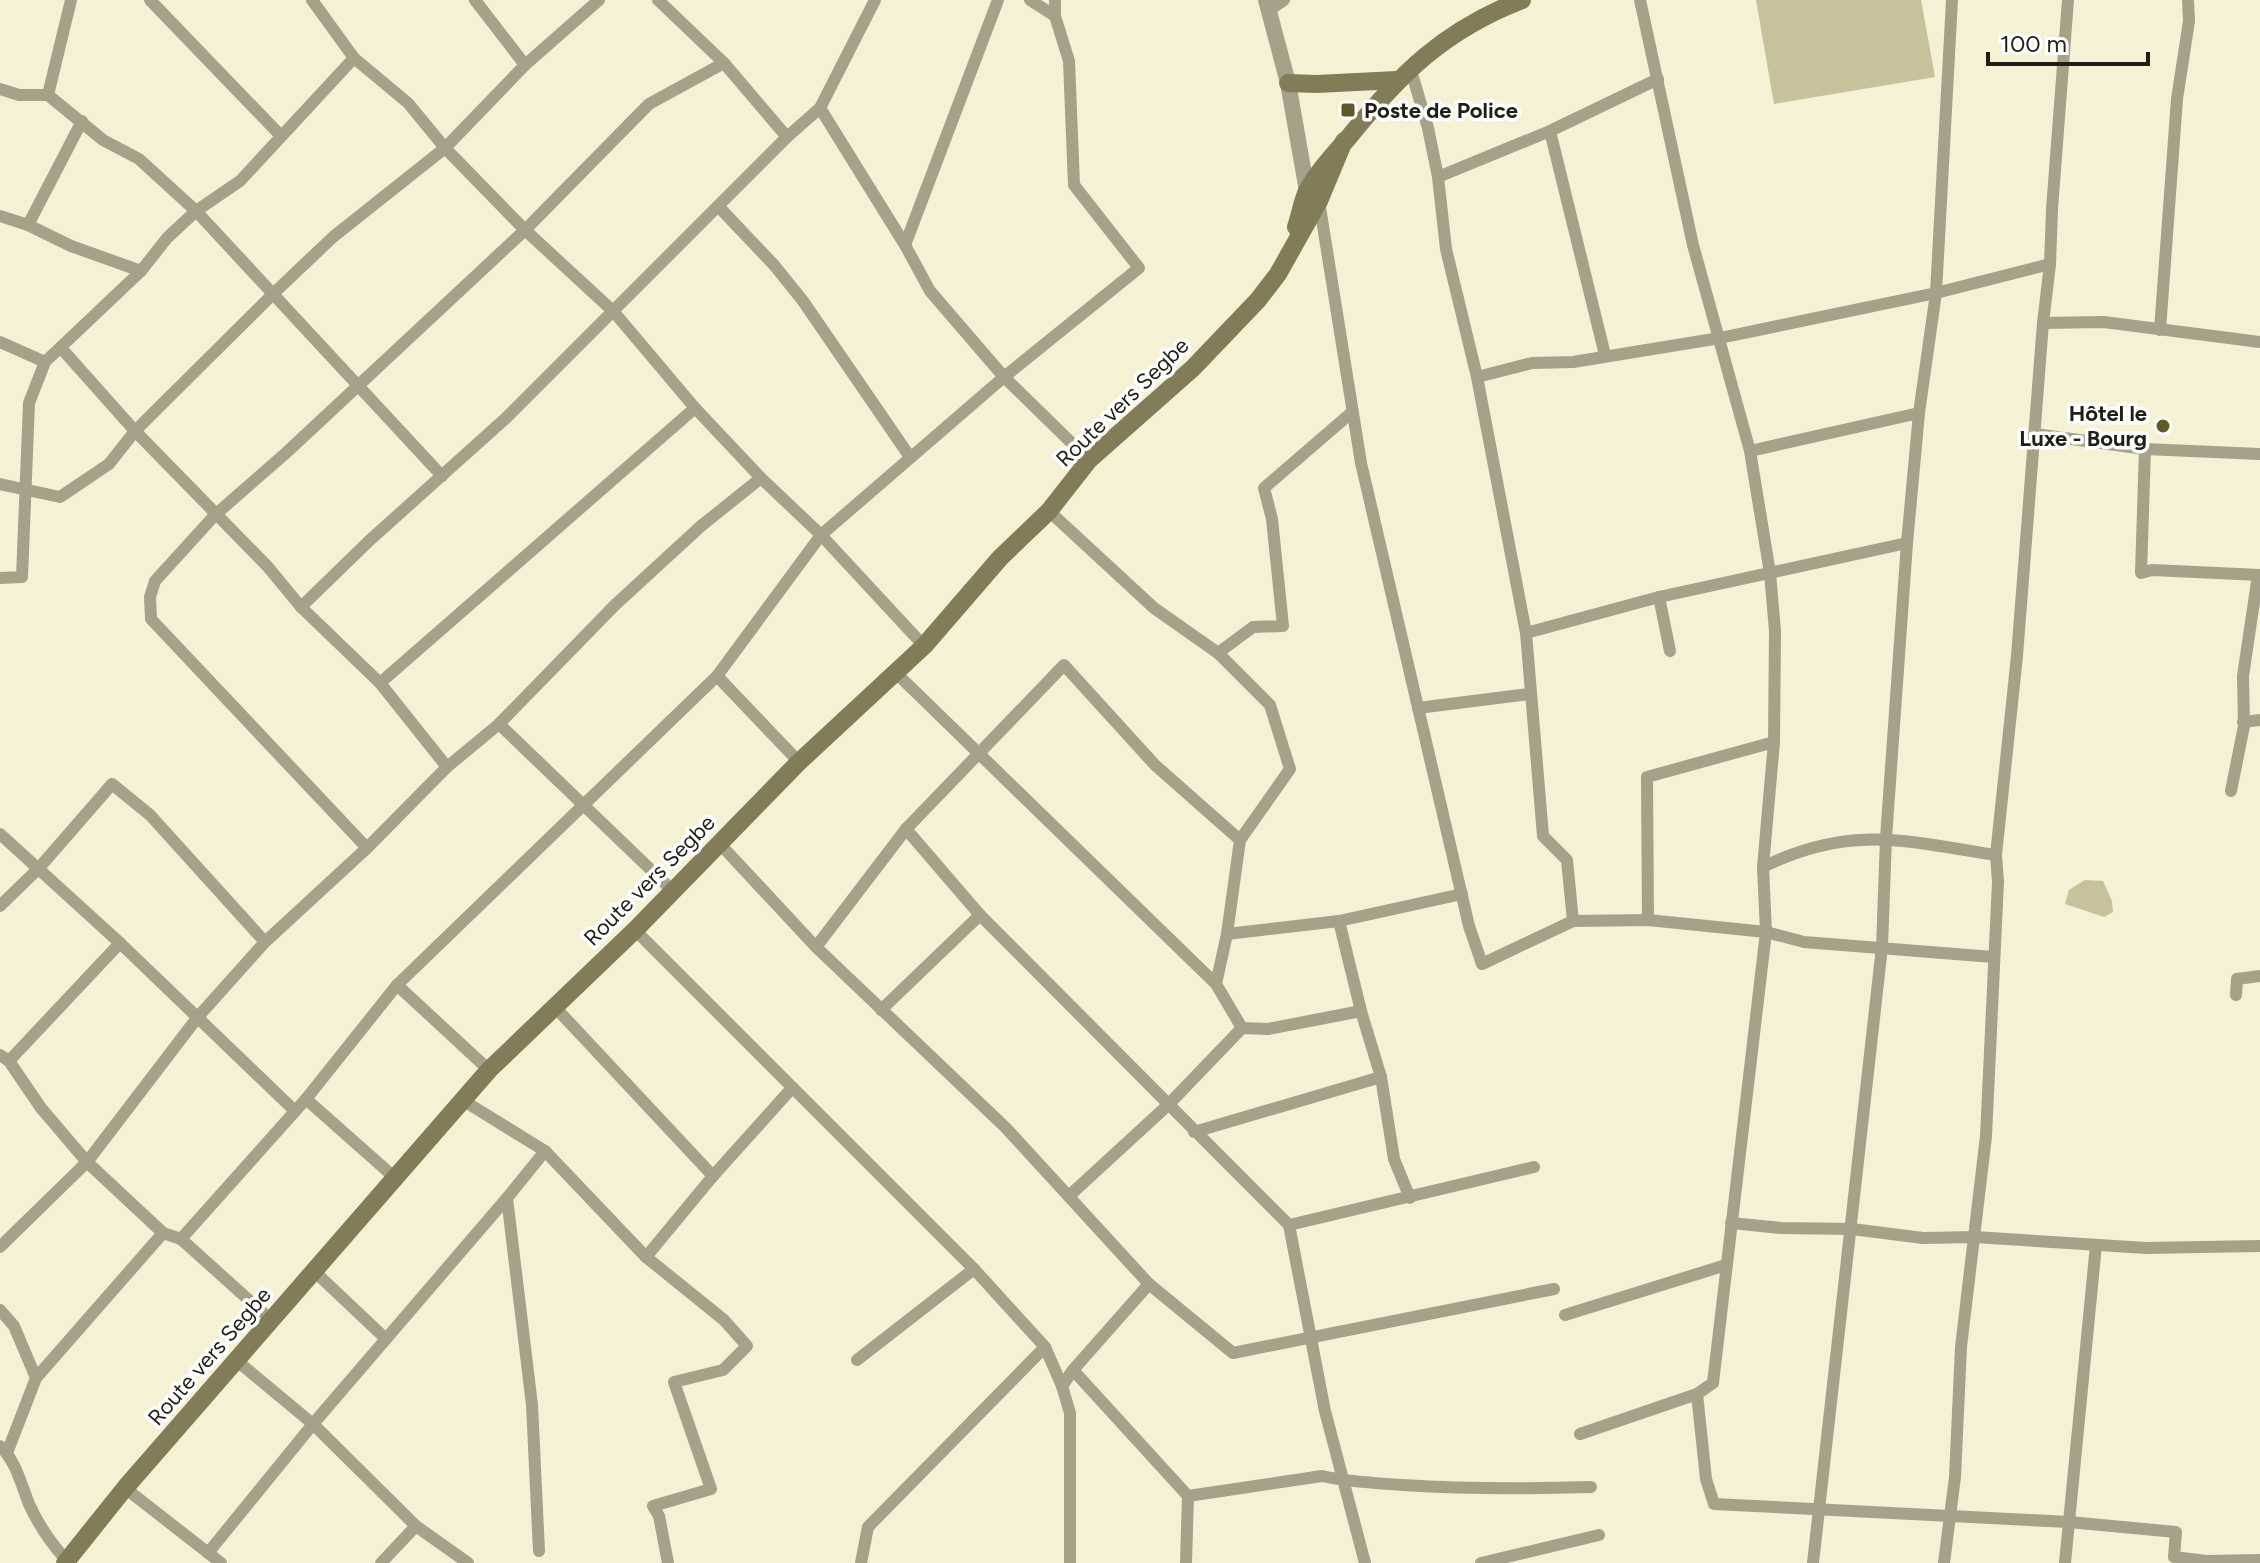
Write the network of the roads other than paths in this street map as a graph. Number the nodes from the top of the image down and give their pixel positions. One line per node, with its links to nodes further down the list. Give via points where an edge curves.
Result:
1 (71, 0): 27 (street)
2 (150, 0): 31 (street)
3 (312, 0): 20 (street)
4 (475, 0): 22 (street)
5 (599, 0): 22 (street)
6 (658, 0): 21 (street)
7 (875, 0): 28 (street)
8 (998, 0): 41 (street)
9 (1030, 0): 19 (street)
10 (1055, 0): 19 (street)
11 (1284, 0): 17 (street)
12 (1522, 0): 18 (main road, Route vers Segbe)
13 (1640, 0): 24 (street)
14 (1952, 0): 45 (street)
15 (2068, 0): 42 (street)
16 (2188, 0): 48 (street)
17 (1267, 5): 25 (street)
18 (1497, 5): 23 (main road, Route vers Segbe)
19 (1055, 16): 55 (street, via 1069,61 1074,185 1139,268)
20 (354, 58): 31 (street); 33 (street, via 408,103)
21 (724, 63): 32 (street); 40 (street, via 649,104)
22 (525, 65): 33 (street)
23 (1404, 74): 25 (main road); 34 (street, via 1428,128); 35 (main road, Route vers Segbe, via 1344,141)
24 (1658, 79): 30 (street); 49 (street, via 1693,245)
25 (1288, 83): 35 (street)
26 (0, 89): 27 (street)
27 (48, 95): 29 (street)
28 (820, 108): 32 (street); 41 (street)
29 (82, 121): 37 (street, via 103,140 139,159); 39 (street)
30 (1550, 131): 34 (street); 53 (street)
31 (281, 136): 37 (street, via 240,181)
32 (787, 137): 36 (street)
33 (445, 148): 40 (street); 44 (street, via 333,237)
34 (1438, 177): 56 (street, via 1446,249)
35 (1313, 196): 59 (street); 67 (main road, Route vers Segbe, via 1278,274 1258,300 1193,368)
36 (718, 206): 46 (street); 66 (street, via 803,301)
37 (196, 211): 43 (street); 44 (street)
38 (0, 216): 39 (street)
39 (28, 225): 43 (street)
40 (525, 230): 46 (street); 57 (street)
41 (905, 245): 55 (street, via 930,291)
42 (2050, 264): 45 (street); 47 (street)
43 (141, 271): 52 (street)
44 (274, 293): 57 (street); 61 (street)
45 (1936, 293): 49 (street); 60 (street)
46 (614, 312): 58 (street); 68 (street)
47 (2043, 323): 48 (street, via 2104,322); 62 (street)
48 (2160, 330): 51 (street)
49 (1720, 338): 53 (street); 64 (street)
50 (0, 342): 54 (street)
51 (2260, 342)
52 (62, 349): 54 (street); 61 (street)
53 (1605, 355): 56 (street, via 1532,363)
54 (45, 362): 71 (street, via 29,403)
55 (1004, 377): 66 (street); 67 (street)
56 (1477, 377): 81 (street)
57 (357, 385): 68 (street); 73 (street)
58 (695, 408): 69 (street); 87 (street)
59 (1351, 413): 84 (street, via 1264,488 1283,626 1253,627); 89 (street)
60 (1919, 413): 64 (street); 75 (street)
61 (135, 431): 71 (street, via 109,464 60,497); 73 (street)
62 (2035, 434): 63 (street); 105 (street)
63 (2145, 449): 65 (street); 77 (street, via 2141,573)
64 (1750, 451): 76 (street)
65 (2260, 454)
66 (910, 457): 74 (street)
67 (1089, 460): 72 (main road, Route vers Segbe)
68 (442, 476): 80 (street)
69 (761, 478): 74 (street); 92 (street, via 615,605)
70 (0, 484): 71 (street)
71 (27, 489): 78 (street, via 22,577)
72 (1049, 511): 82 (main road, Route vers Segbe, via 1000,558); 84 (street, via 1154,608)
73 (215, 515): 80 (street); 104 (street, via 155,581 151,619)
74 (821, 535): 82 (street); 86 (street)
75 (1907, 543): 76 (street); 101 (street)
76 (1770, 573): 79 (street); 93 (street)
77 (2259, 575): 91 (street, via 2243,676)
78 (0, 578)
79 (1659, 597): 81 (street); 83 (street)
80 (301, 607): 87 (street)
81 (1526, 633): 88 (street)
82 (924, 646): 85 (main road, Route vers Segbe)
83 (1670, 651)
84 (1218, 653): 102 (street, via 1270,705 1290,769)
85 (895, 672): 94 (street); 95 (main road, Route vers Segbe)
86 (717, 676): 95 (street); 98 (street)
87 (380, 683): 96 (street)
88 (1529, 694): 89 (street); 114 (street, via 1543,836 1567,860)
89 (1418, 708): 109 (street)
90 (2260, 720): 91 (street)
91 (2243, 722): 97 (street)
92 (499, 724): 96 (street); 98 (street)
93 (1774, 742): 106 (street); 112 (street, via 1647,777)
94 (979, 751): 99 (street); 102 (street, via 1064,665 1155,765); 124 (street)
95 (799, 762): 103 (main road, Route vers Segbe)
96 (447, 767): 104 (street)
97 (2231, 791)
98 (583, 805): 108 (street); 125 (street)
99 (906, 829): 111 (street); 120 (street)
100 (0, 834): 107 (street)
101 (1886, 838): 105 (street); 106 (street, via 1820,845); 121 (street)
102 (1240, 840): 117 (street)
103 (720, 844): 108 (main road, Route vers Segbe); 120 (street)
104 (367, 848): 118 (street)
105 (1996, 855): 122 (street)
106 (1763, 867): 116 (street)
107 (39, 868): 110 (street); 118 (street, via 112,784 150,815); 119 (street)
108 (673, 891): 115 (main road, Route vers Segbe)
109 (1462, 894): 113 (street); 114 (street, via 1482,964)
110 (0, 906)
111 (980, 915): 128 (street); 138 (street)
112 (1648, 920): 114 (street); 116 (street)
113 (1339, 921): 117 (street); 129 (street)
114 (1573, 921)
115 (635, 930): 127 (main road, Route vers Segbe); 135 (street)
116 (1766, 932): 121 (street, via 1804,942); 149 (street)
117 (1227, 934): 124 (street)
118 (265, 942): 130 (street)
119 (120, 943): 130 (street); 132 (street)
120 (816, 947): 128 (street)
121 (1882, 947): 122 (street); 151 (street)
122 (1993, 957): 153 (street, via 1986,1136)
123 (2260, 976): 126 (street, via 2237,979)
124 (1216, 984): 131 (street)
125 (397, 985): 133 (street); 136 (street)
126 (2236, 995)
127 (554, 1006): 133 (main road, Route vers Segbe); 144 (street)
128 (881, 1010): 146 (street)
129 (1361, 1011): 131 (street, via 1268,1029); 134 (street)
130 (197, 1018): 139 (street); 142 (street)
131 (1242, 1028): 138 (street)
132 (4, 1058): 142 (street)
133 (489, 1070): 137 (main road, Route vers Segbe)
134 (1381, 1077): 140 (street); 148 (street, via 1394,1159)
135 (792, 1088): 144 (street); 160 (street)
136 (306, 1099): 139 (street); 145 (street)
137 (464, 1101): 141 (street); 145 (main road, Route vers Segbe)
138 (1168, 1105): 140 (street); 146 (street)
139 (295, 1111): 154 (street)
140 (1194, 1132): 150 (street)
141 (545, 1151): 147 (street); 158 (street)
142 (87, 1162): 152 (street); 157 (street)
143 (1534, 1167): 148 (street)
144 (713, 1176): 158 (street)
145 (394, 1177): 161 (main road, Route vers Segbe)
146 (1070, 1195): 162 (street)
147 (507, 1198): 168 (street); 188 (street, via 532,1405)
148 (1410, 1198): 150 (street)
149 (1731, 1223): 151 (street); 159 (street)
150 (1289, 1225): 167 (street)
151 (1852, 1229): 153 (street, via 1923,1238); 183 (street)
152 (163, 1233): 154 (street); 173 (street)
153 (1975, 1237): 155 (street); 184 (street, via 1961,1347)
154 (181, 1239): 166 (street)
155 (2096, 1245): 156 (street); 185 (street)
156 (2260, 1246)
157 (0, 1247)
158 (646, 1257): 196 (street, via 724,1320 747,1346 723,1370 674,1382 711,1489 653,1506)
159 (1726, 1265): 165 (street); 175 (street, via 1713,1383)
160 (974, 1269): 169 (street); 171 (street)
161 (315, 1272): 166 (main road, Route vers Segbe); 168 (street)
162 (1149, 1284): 167 (street, via 1233,1353); 172 (street)
163 (1554, 1289): 167 (street)
164 (0, 1310): 173 (street, via 14,1326)
165 (1565, 1315)
166 (271, 1320): 170 (main road, Route vers Segbe)
167 (1309, 1338): 179 (street)
168 (386, 1339): 176 (street)
169 (1045, 1347): 174 (street); 197 (street, via 868,1527)
170 (236, 1360): 176 (street); 181 (main road, Route vers Segbe)
171 (857, 1360)
172 (1073, 1370): 174 (street); 182 (street)
173 (36, 1378): 178 (street)
174 (1062, 1386): 198 (street, via 1070,1413)
175 (1697, 1394): 177 (street); 183 (street, via 1706,1479 1714,1504)
176 (313, 1424): 186 (street); 189 (street)
177 (1580, 1434)
178 (4, 1449): 192 (street, via 43,1533)
179 (1342, 1480): 180 (street, via 1499,1489); 182 (street, via 1322,1476); 200 (street)
180 (1591, 1487)
181 (125, 1488): 189 (street); 192 (main road, Route vers Segbe)
182 (1188, 1496): 199 (street)
183 (1819, 1507): 184 (street); 202 (street)
184 (1951, 1518): 185 (street); 203 (street)
185 (2069, 1522): 190 (street, via 2176,1532); 204 (street)
186 (416, 1526): 194 (street); 195 (street)
187 (1599, 1535): 201 (street)
188 (539, 1551)
189 (208, 1553): 193 (street)
190 (2174, 1560): 191 (street)
191 (2260, 1560)
192 (67, 1562)
193 (221, 1563)
194 (381, 1563)
195 (468, 1563)
196 (668, 1563)
197 (861, 1563)
198 (1070, 1563)
199 (1186, 1563)
200 (1365, 1563)
201 (1481, 1563)
202 (1813, 1563)
203 (1944, 1563)
204 (2065, 1563)

